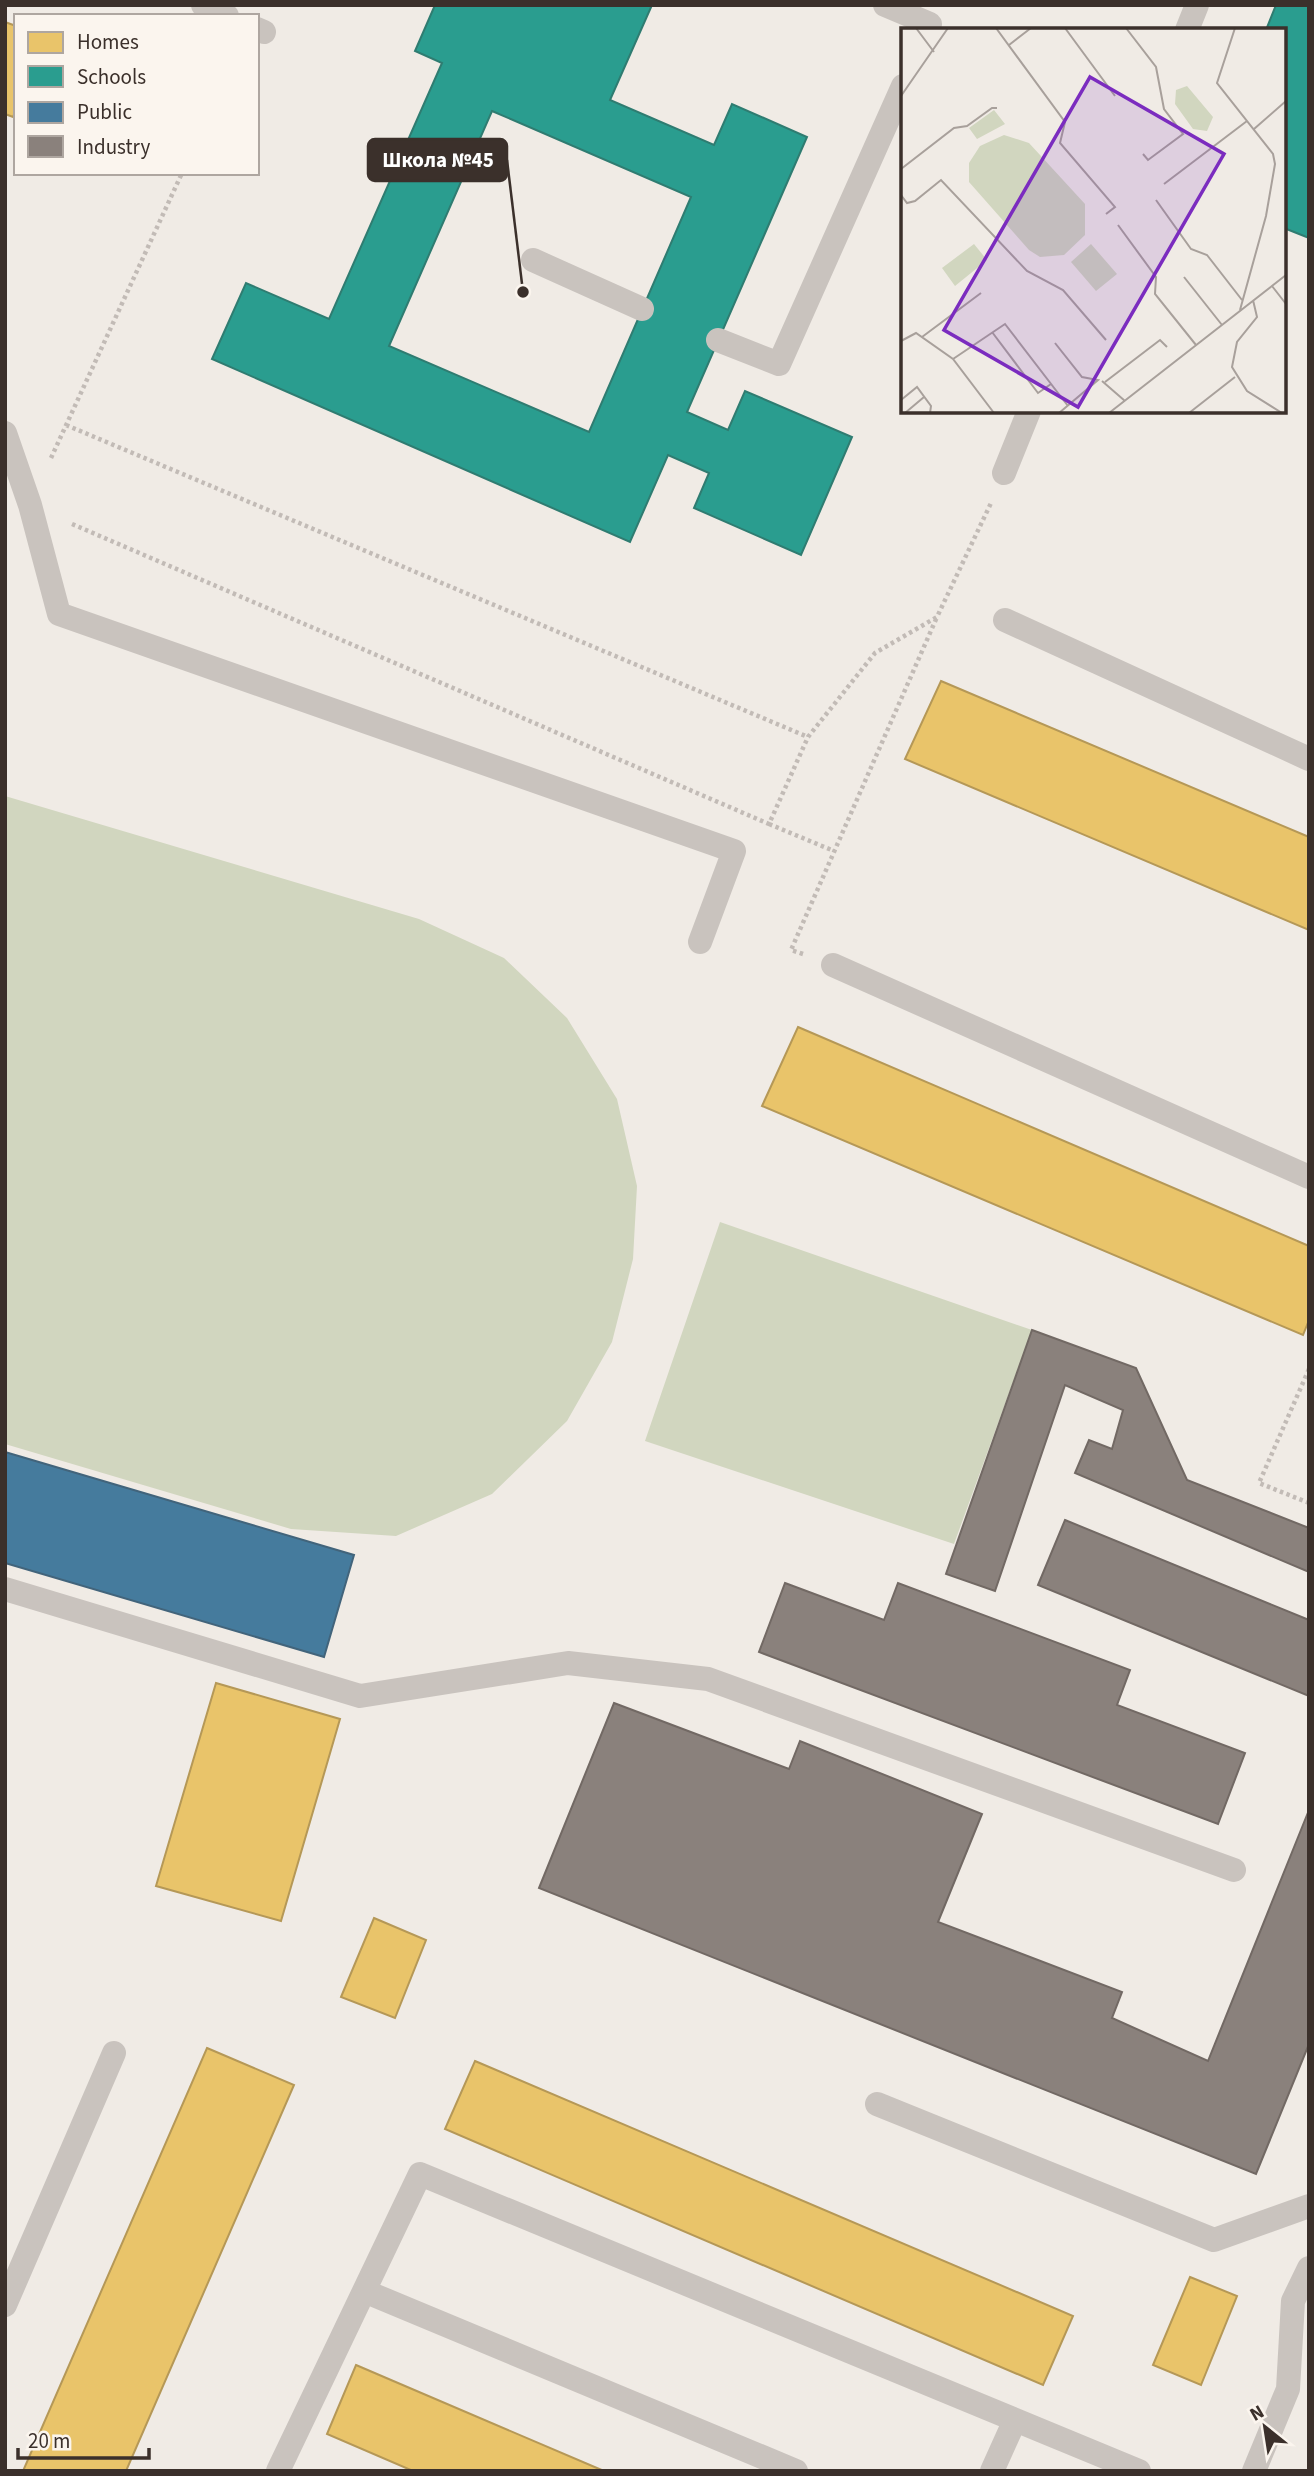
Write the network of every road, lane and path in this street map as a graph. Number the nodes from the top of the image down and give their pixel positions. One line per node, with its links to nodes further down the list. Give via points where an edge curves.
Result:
1 (203, 5): 4 (lane)
2 (885, 5): 5 (lane, via 930,24)
3 (1197, 5): 6 (lane)
4 (223, 14)
5 (929, 28)
6 (1188, 28)
7 (901, 90): 11 (lane, via 779,364)
8 (181, 175): 13 (path)
9 (533, 260): 10 (lane)
10 (642, 309)
11 (719, 340)
12 (1029, 413): 15 (lane)
13 (66, 425): 16 (path); 20 (path)
14 (5, 433): 16 (lane)
15 (1004, 473)
16 (30, 505): 22 (path); 24 (lane, via 59,614 734,851)
17 (985, 518): 18 (path)
18 (937, 617): 20 (path, via 874,653); 23 (path)
19 (1005, 620): 21 (lane)
20 (808, 737): 22 (path)
21 (1309, 759)
22 (769, 824): 23 (path)
23 (834, 851): 25 (path, via 791,950)
24 (700, 942)
25 (833, 964): 26 (lane)
26 (1309, 1177)
27 (1309, 1368): 28 (path, via 1258,1483)
28 (1309, 1503)
29 (5, 1589): 30 (lane, via 360,1696 568,1663 708,1679)
30 (1234, 1870)
31 (114, 2053): 36 (lane)
32 (877, 2104): 33 (lane, via 1214,2240)
33 (1309, 2206)
34 (1309, 2268): 42 (lane, via 1293,2301 1288,2389)
35 (364, 2291): 37 (lane, via 420,2174); 38 (lane); 39 (lane)
36 (5, 2305)
37 (1015, 2420): 40 (lane); 41 (lane)
38 (278, 2471)
39 (796, 2471)
40 (992, 2471)
41 (1139, 2471)
42 (1254, 2471)

